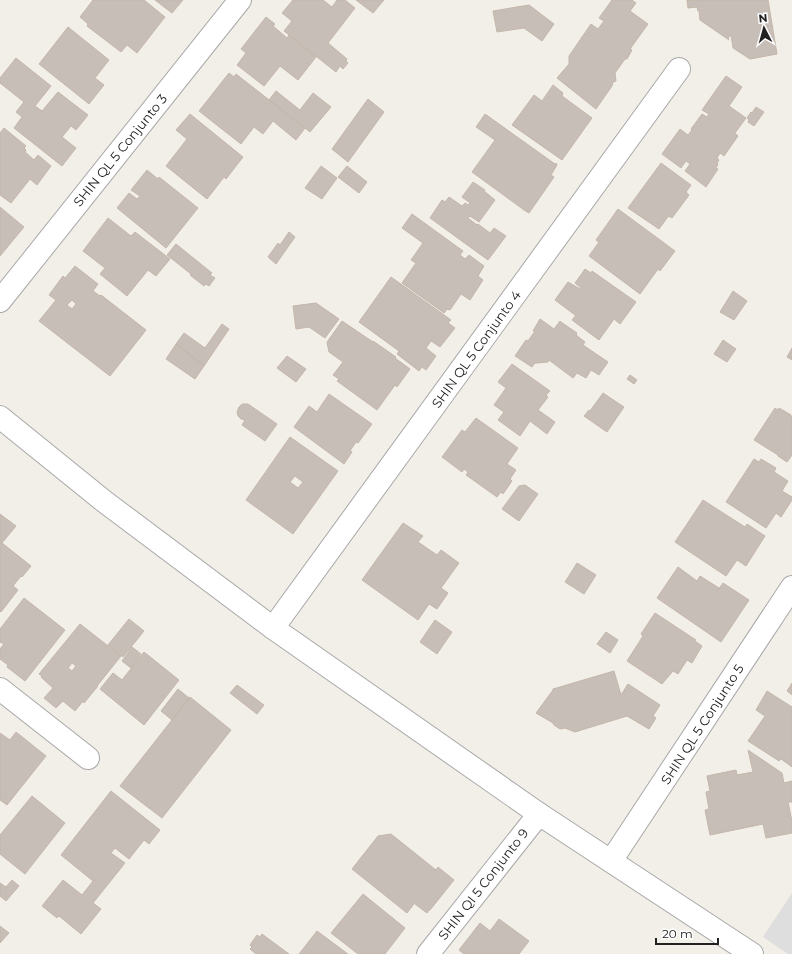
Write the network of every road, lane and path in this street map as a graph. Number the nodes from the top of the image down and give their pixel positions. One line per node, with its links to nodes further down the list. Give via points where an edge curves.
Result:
1 (240, 0): 3 (street, SHIN QL 5 Conjunto 3)
2 (678, 69): 6 (street, SHIN QL 5 Conjunto 4)
3 (0, 301)
4 (0, 417): 6 (street, via 105,502)
5 (792, 587): 10 (street, SHIN QL 5 Conjunto 5)
6 (273, 628): 9 (street)
7 (0, 689): 8 (street)
8 (88, 758)
9 (538, 814): 10 (street); 11 (street, SHIN QI 5 Conjunto 9)
10 (611, 861): 12 (street)
11 (428, 954)
12 (752, 954)

